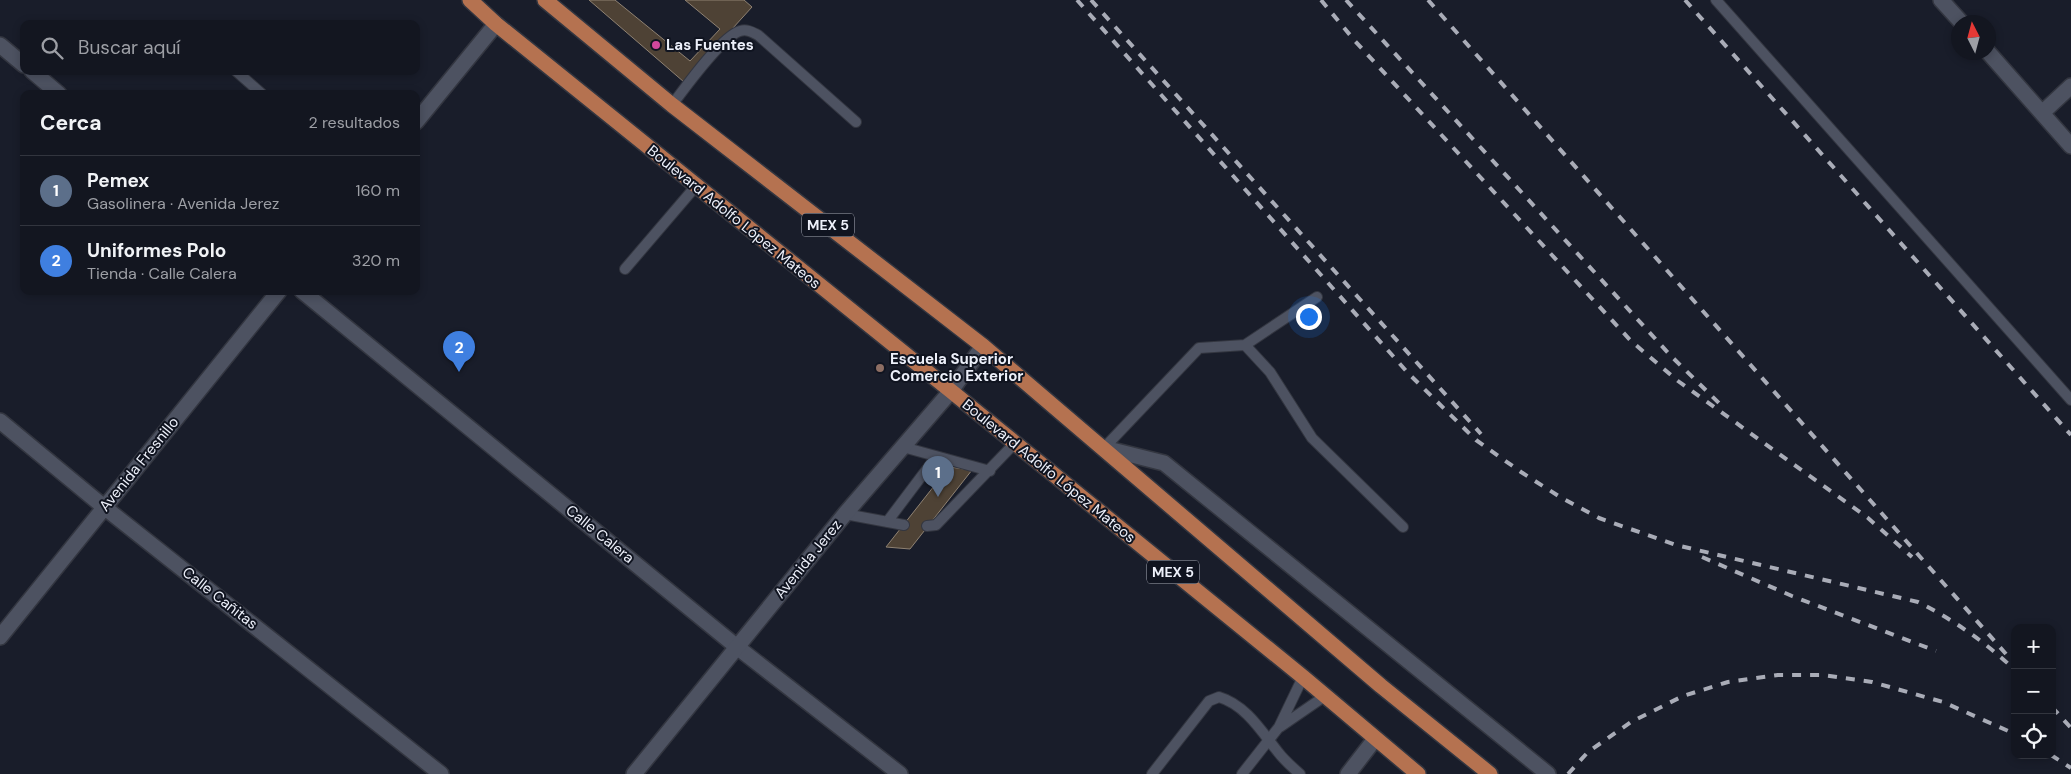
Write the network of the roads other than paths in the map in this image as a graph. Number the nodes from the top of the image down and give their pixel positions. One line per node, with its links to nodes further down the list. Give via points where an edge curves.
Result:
1 (470, 0): 6 (main road, Boulevard Adolfo López Mateos / MEX 5)
2 (545, 0): 15 (main road, MEX 5)
3 (1716, 0): 28 (lane)
4 (1941, 0): 5 (street)
5 (1955, 15)
6 (496, 24): 17 (street); 20 (main road, Boulevard Adolfo López Mateos / MEX 5)
7 (0, 46): 9 (street)
8 (1995, 60): 16 (street)
9 (20, 62)
10 (37, 75): 13 (street)
11 (241, 75): 14 (lane)
12 (2071, 86): 16 (street)
13 (54, 90)
14 (257, 90)
15 (672, 105): 18 (lane, via 730,37 749,31 758,35); 26 (main road, MEX 5)
16 (2042, 113): 19 (street)
17 (420, 117)
18 (856, 122)
19 (2071, 146)
20 (696, 186): 21 (lane); 27 (main road, Boulevard Adolfo López Mateos / MEX 5)
21 (625, 269)
22 (276, 295): 35 (street, Avenida Fresnillo)
23 (307, 295): 42 (street, Calle Calera)
24 (1317, 297): 25 (lane)
25 (1245, 345): 32 (lane, via 1199,348); 40 (lane, via 1270,372 1312,438)
26 (983, 346): 27 (street, Avenida Jerez); 32 (main road, MEX 5)
27 (951, 391): 30 (main road, Boulevard Adolfo López Mateos / MEX 5); 31 (street, Avenida Jerez)
28 (2071, 400)
29 (0, 421): 35 (street, Calle Cañitas)
30 (1015, 443): 34 (lane); 43 (main road, Boulevard Adolfo López Mateos / MEX 5)
31 (903, 447): 33 (lane); 36 (street, Avenida Jerez)
32 (1104, 448): 56 (main road, MEX 5, via 1381,686); 57 (street, via 1164,463)
33 (936, 457): 34 (lane); 37 (lane)
34 (990, 471): 39 (lane, via 936,525)
35 (104, 506): 41 (street, Avenida Fresnillo); 48 (street, Calle Cañitas)
36 (845, 514): 37 (lane); 42 (street, Avenida Jerez)
37 (887, 522): 38 (lane)
38 (904, 524)
39 (927, 526)
40 (1403, 527)
41 (0, 637)
42 (737, 646): 49 (street, Avenida Jerez); 50 (street, Calle Calera)
43 (1303, 677): 44 (main road, Boulevard Adolfo López Mateos / MEX 5); 45 (lane)
44 (1325, 696): 45 (lane); 47 (main road, Boulevard Adolfo López Mateos / MEX 5)
45 (1279, 727): 46 (lane)
46 (1270, 739): 51 (lane, via 1235,705 1219,697 1214,698); 52 (lane); 53 (lane)
47 (1374, 739): 54 (street); 55 (main road, Boulevard Adolfo López Mateos / MEX 5)
48 (441, 774)
49 (634, 774)
50 (900, 774)
51 (1152, 774)
52 (1242, 774)
53 (1300, 774)
54 (1348, 774)
55 (1418, 774)
56 (1490, 774)
57 (1548, 774)

